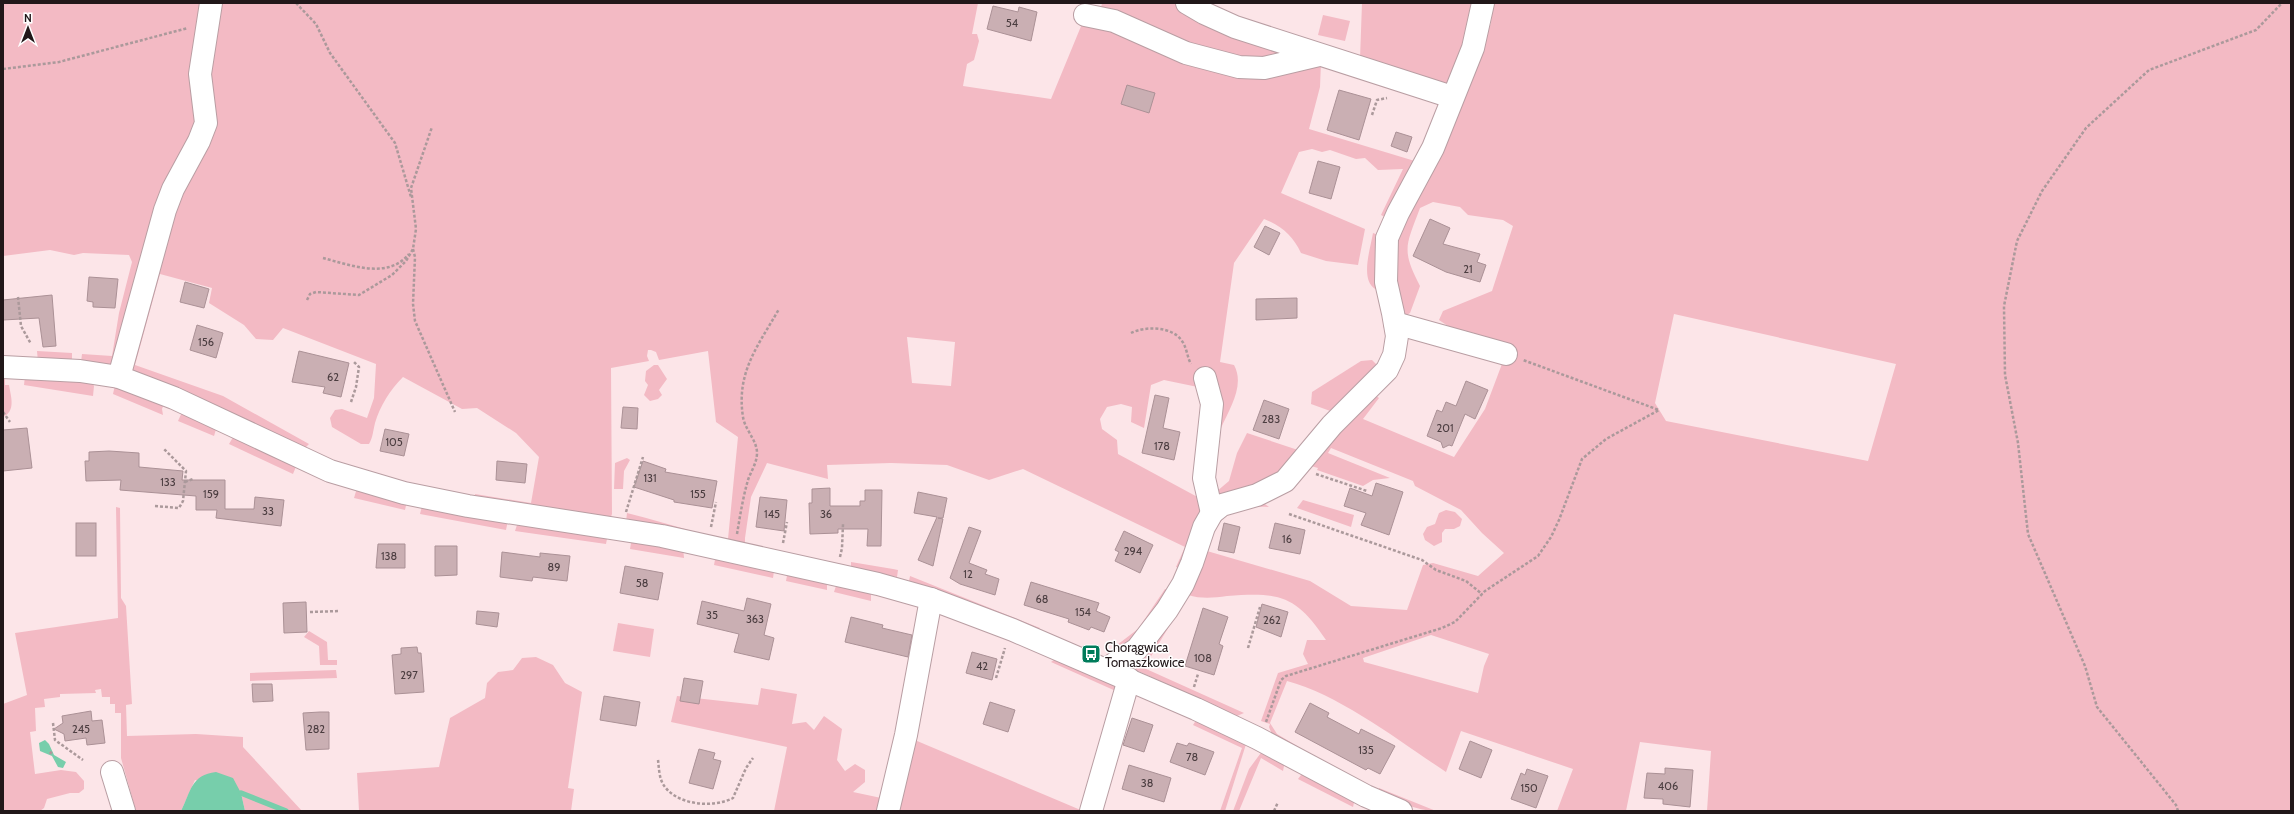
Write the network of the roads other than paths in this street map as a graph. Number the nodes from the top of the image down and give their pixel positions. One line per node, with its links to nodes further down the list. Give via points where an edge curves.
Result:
1 (1187, 3): 5 (street, via 1204,14 1235,27)
2 (1483, 3): 6 (street, via 1473,48)
3 (210, 13): 10 (street, via 200,74 205,113 204,130 173,189 165,210)
4 (1085, 15): 5 (street, via 1114,21 1186,53 1239,67 1272,67)
5 (1319, 55): 6 (street)
6 (1452, 96): 7 (street, via 1433,148 1387,238 1386,282)
7 (1395, 322): 8 (street); 12 (street, via 1394,355 1387,370 1332,425 1296,470 1285,481 1272,488 1222,505)
8 (1506, 354)
9 (3, 367): 10 (street, via 80,371)
10 (119, 377): 13 (street, via 174,398 324,468 374,486 468,506 623,528 878,584)
11 (1205, 378): 12 (street, via 1212,404 1204,478)
12 (1212, 513): 14 (street, via 1204,527 1183,584 1168,610 1137,649)
13 (931, 599): 14 (street); 18 (street, via 906,735)
14 (1106, 669): 15 (street)
15 (1129, 679): 19 (street); 20 (street, via 1257,738 1355,791)
16 (112, 772): 17 (street)
17 (124, 811)
18 (888, 811)
19 (1091, 811)
20 (1401, 811)

